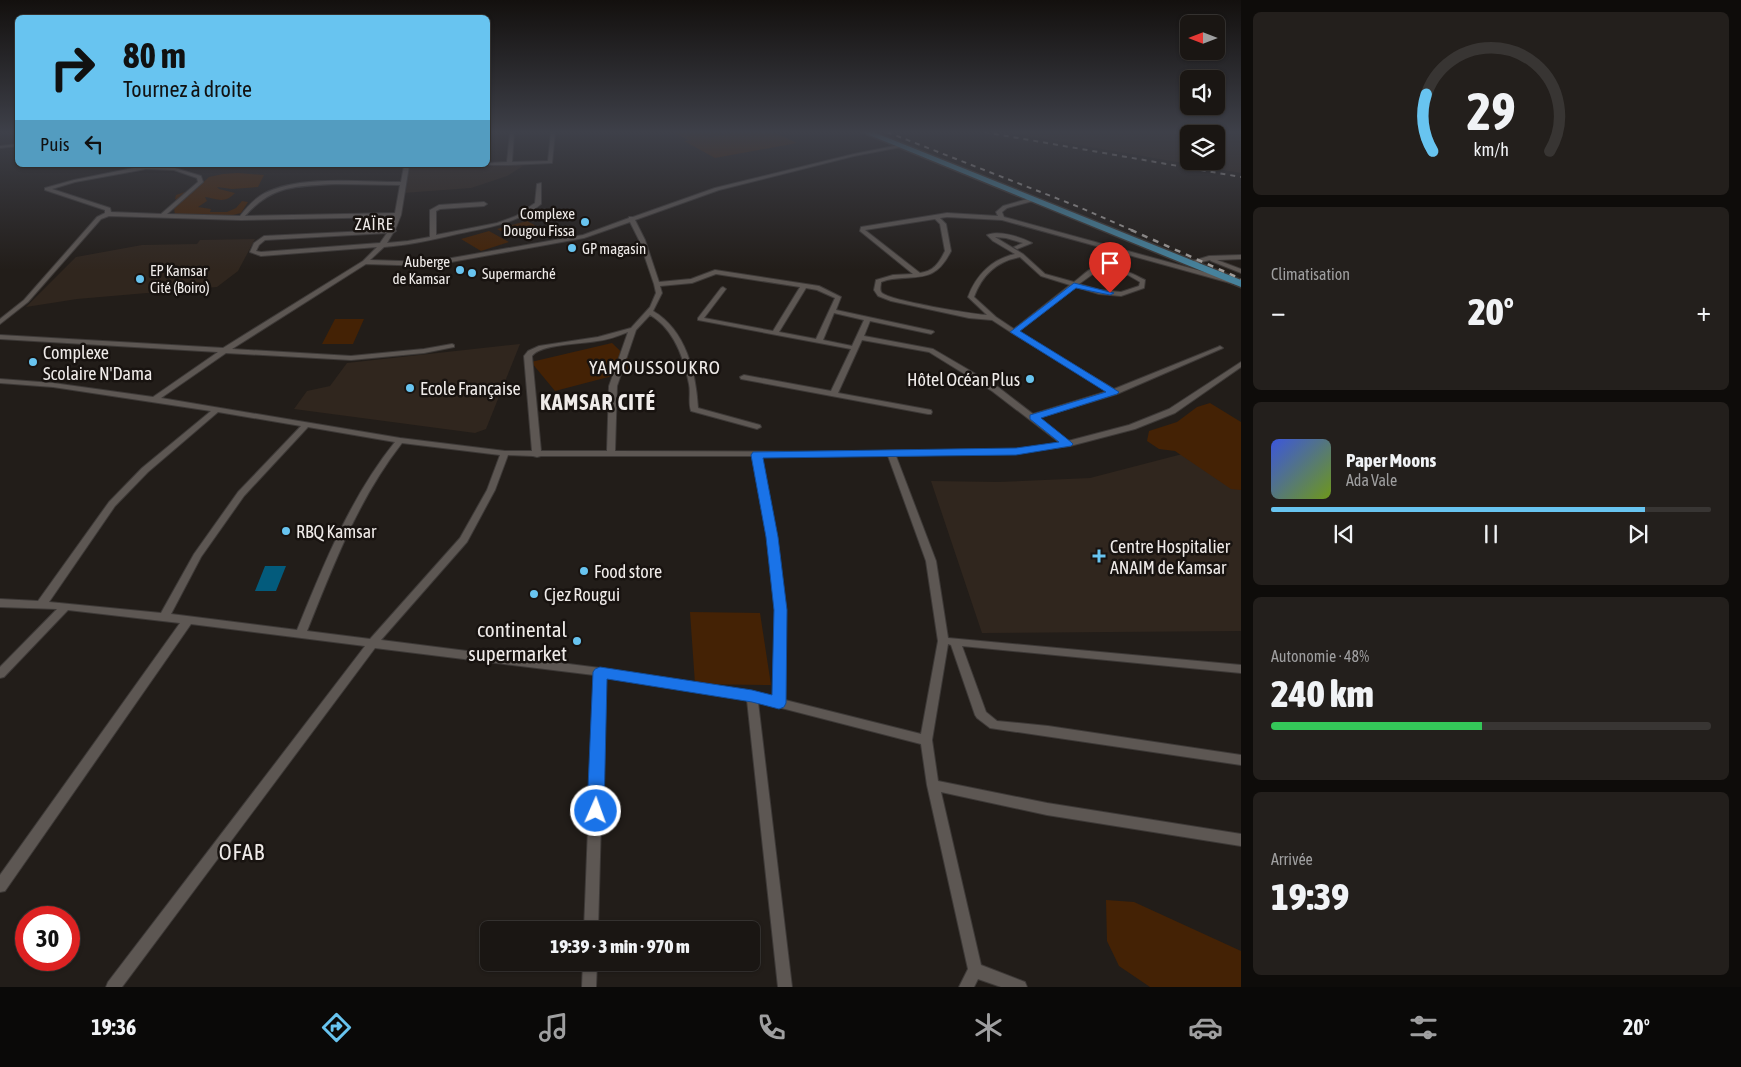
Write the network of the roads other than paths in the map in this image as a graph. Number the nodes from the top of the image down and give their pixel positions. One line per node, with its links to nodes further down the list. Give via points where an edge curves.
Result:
1 (90, 178): 10 (street, via 47,189 96,204 108,209)
2 (199, 178): 11 (street, via 201,182 191,192)
3 (403, 178): 6 (street)
4 (760, 178): 15 (street)
5 (977, 178): 8 (main road)
6 (402, 184): 12 (street); 14 (street, via 287,187 263,195)
7 (539, 184): 18 (street, via 538,204 524,214 498,224)
8 (1031, 200): 16 (street, via 1005,207 999,212); 25 (main road)
9 (484, 204): 18 (street, via 433,210)
10 (108, 214): 11 (street); 37 (street, via 100,218 26,301)
11 (162, 215): 14 (street)
12 (398, 215): 14 (street); 17 (street)
13 (936, 217): 16 (street); 27 (street, via 942,224 948,251 936,269); 27 (street, via 862,229)
14 (240, 218)
15 (631, 218): 24 (street, via 584,236 448,261 410,264); 28 (street)
16 (1002, 218): 29 (street)
17 (393, 231): 19 (street); 19 (street, via 264,238 256,244 253,252)
18 (432, 238): 19 (street)
19 (384, 246): 24 (street)
20 (1017, 247): 21 (street, via 1029,243 990,235)
21 (1021, 255): 30 (street, via 1043,275); 35 (street, via 995,263 972,294 975,302)
22 (1241, 257): 23 (street)
23 (1209, 258): 25 (street); 26 (street)
24 (365, 262): 48 (street)
25 (1189, 263): 29 (main road)
26 (1241, 271)
27 (919, 275): 35 (street, via 882,279 878,281 877,290 880,295 893,300)
28 (657, 284): 31 (street, via 692,282 715,272); 34 (street, via 659,293)
29 (1241, 284)
30 (1074, 285): 30 (street, via 1121,294 1142,287 1143,282 1111,268 1095,269); 40 (street)
31 (804, 286): 33 (street, via 819,288 838,297); 41 (street)
32 (723, 288): 41 (street, via 700,319)
33 (832, 311): 36 (street); 44 (street)
34 (650, 312): 38 (street); 59 (street, via 662,319 683,349 693,385 694,409)
35 (994, 318): 40 (street)
36 (868, 319): 39 (street); 43 (street)
37 (0, 322)
38 (633, 329): 63 (street, via 613,386); 65 (street, via 530,352)
39 (931, 332)
40 (1014, 332): 52 (street)
41 (776, 333): 44 (street)
42 (0, 337): 48 (street)
43 (859, 337): 46 (street); 57 (street, via 931,350 976,376)
44 (818, 341): 46 (street)
45 (452, 346): 48 (street, via 351,358)
46 (854, 348): 53 (street)
47 (1220, 348): 52 (street)
48 (227, 349): 54 (street)
49 (1241, 364): 61 (street, via 1172,411 1132,427)
50 (744, 378): 53 (street)
51 (0, 381): 54 (street)
52 (1114, 392): 57 (street)
53 (834, 394): 56 (street)
54 (154, 399): 55 (street)
55 (215, 411): 58 (street); 68 (street, via 145,470 112,504)
56 (928, 412)
57 (1033, 417): 61 (street)
58 (306, 425): 60 (street); 70 (street, via 241,494 197,556)
59 (756, 427)
60 (400, 440): 62 (street); 72 (street, via 356,505)
61 (1068, 444): 64 (street, via 1016,451)
62 (505, 453): 65 (street); 74 (street, via 491,490 464,540)
63 (611, 454): 65 (street); 66 (street)
64 (891, 454): 66 (street); 73 (street, via 931,561)
65 (537, 455)
66 (756, 455): 79 (street, via 772,537 780,610)
67 (0, 603): 68 (street)
68 (41, 605): 69 (street)
69 (66, 606): 70 (street); 77 (street)
70 (164, 617): 71 (street)
71 (188, 620): 72 (street); 84 (street)
72 (301, 634): 74 (street)
73 (949, 641): 75 (street); 80 (street); 81 (street, via 981,715 994,725)
74 (373, 642): 76 (street); 88 (street)
75 (1241, 669)
76 (600, 672): 78 (street); 85 (street)
77 (0, 674)
78 (752, 696): 79 (street); 90 (street)
79 (779, 703): 80 (street)
80 (926, 740): 82 (street)
81 (1241, 760)
82 (932, 785): 83 (street, via 1047,809); 86 (street)
83 (1241, 840)
84 (0, 886)
85 (591, 921)
86 (975, 970): 91 (street); 92 (street)
87 (590, 971): 89 (street)
88 (112, 987)
89 (590, 987)
90 (785, 987)
91 (966, 987)
92 (1020, 987)

